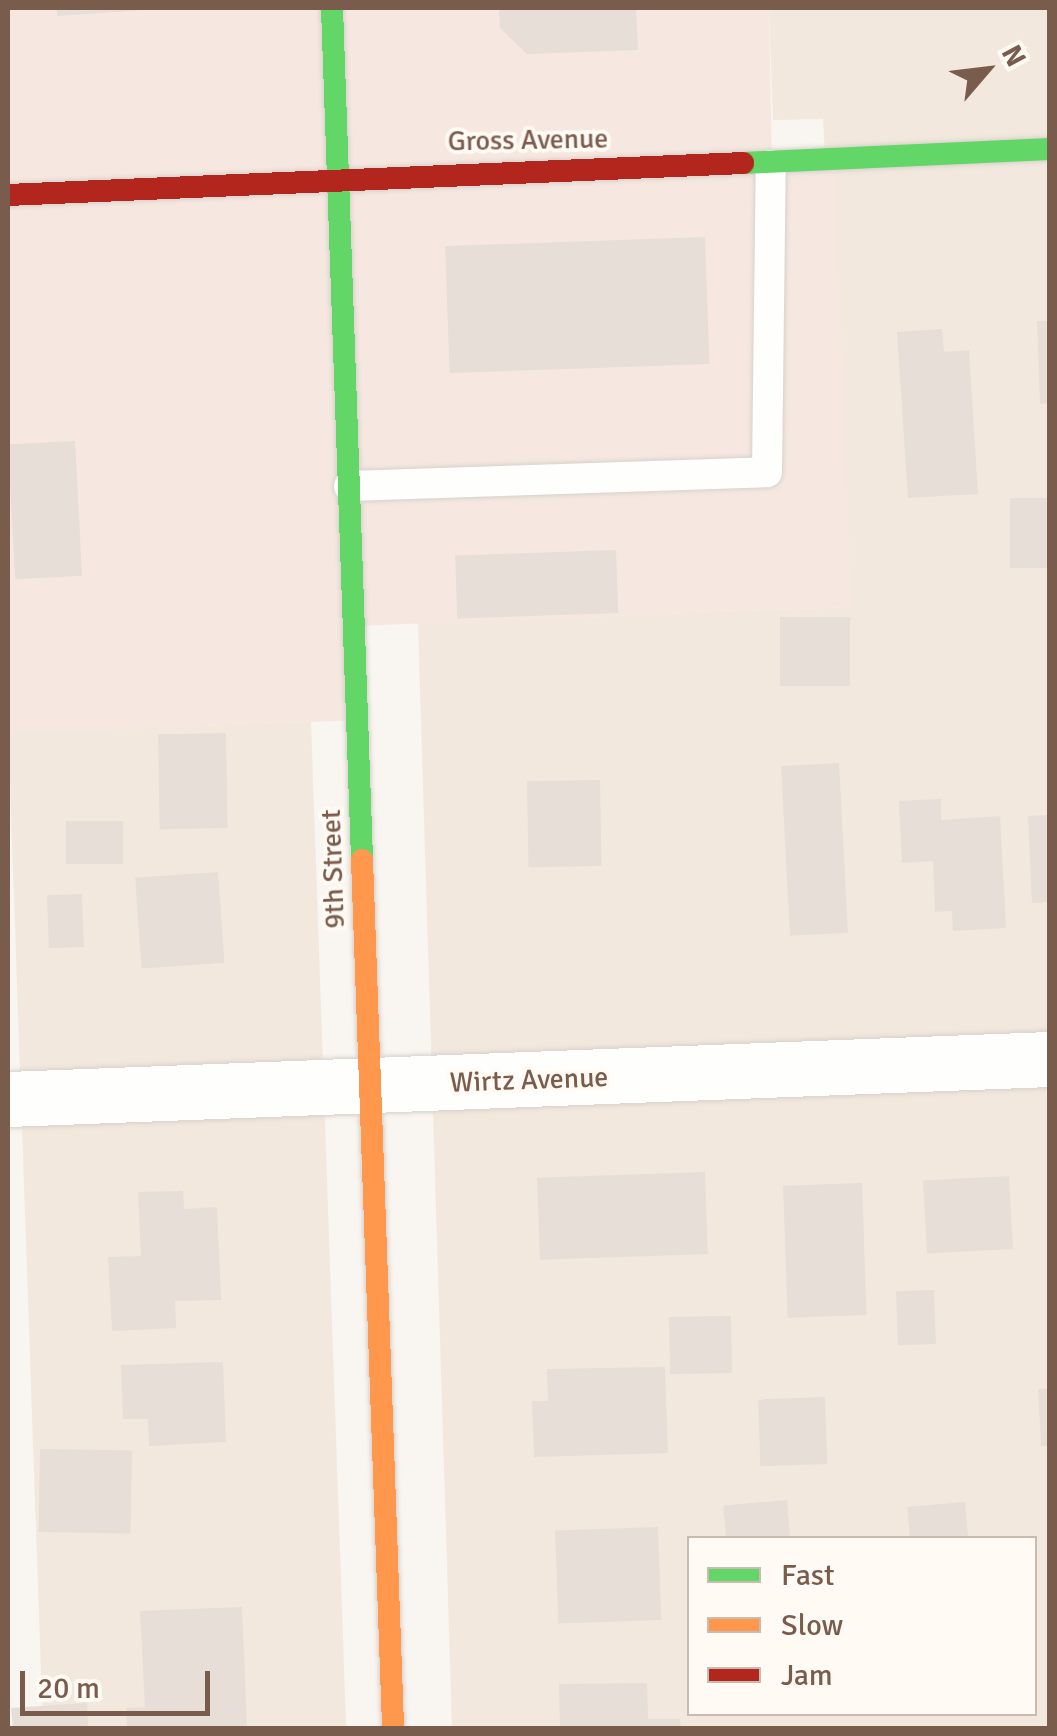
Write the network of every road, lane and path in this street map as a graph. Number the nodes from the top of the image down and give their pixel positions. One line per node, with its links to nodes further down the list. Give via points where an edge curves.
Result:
1 (332, 8): 4 (street, 9th Street)
2 (1050, 149): 3 (street, Gross Avenue)
3 (772, 164): 4 (street, Gross Avenue); 6 (lane, via 767,472)
4 (338, 175): 5 (street, Gross Avenue); 6 (street, 9th Street)
5 (8, 195)
6 (349, 486): 8 (street, 9th Street)
7 (1050, 1059): 8 (street, Wirtz Avenue)
8 (370, 1086): 9 (street, Wirtz Avenue); 10 (street, 9th Street)
9 (8, 1099)
10 (392, 1728)

